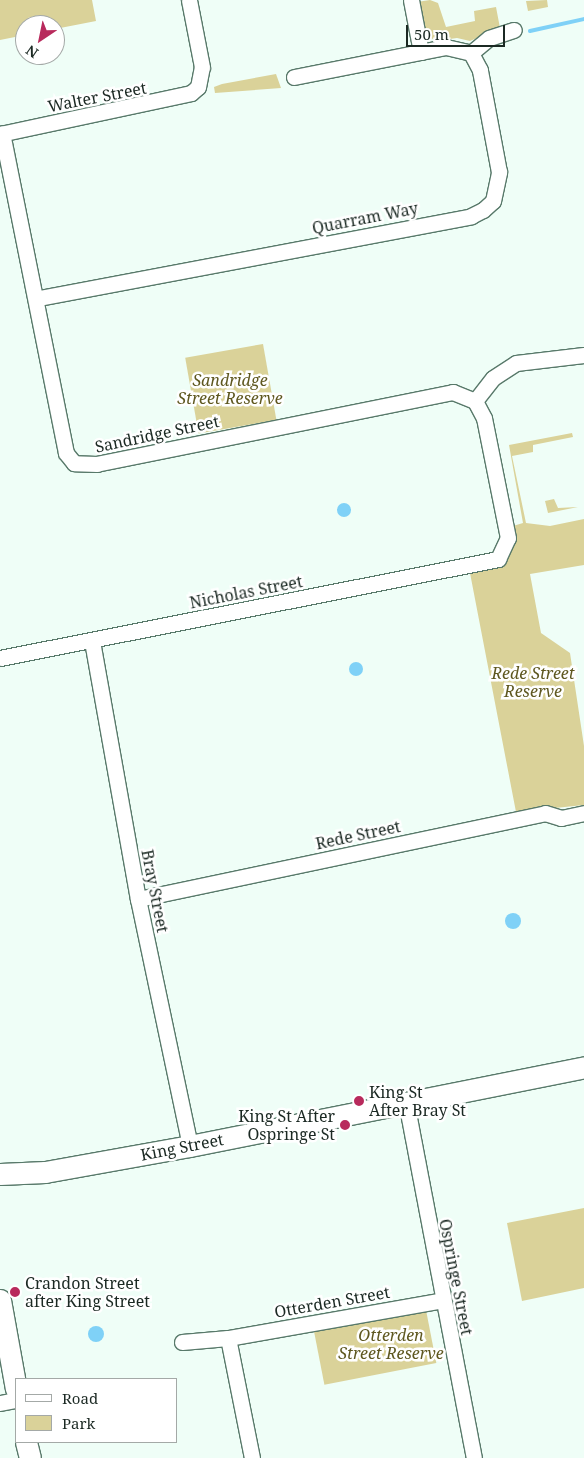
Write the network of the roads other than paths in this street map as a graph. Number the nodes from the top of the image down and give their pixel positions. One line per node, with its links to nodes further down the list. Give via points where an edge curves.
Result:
1 (189, 0): 7 (street, Walter Street, via 202,67 198,87 181,98)
2 (411, 0): 4 (street)
3 (514, 30): 5 (street, via 489,38)
4 (421, 52): 5 (street, via 446,47); 6 (street)
5 (472, 53): 8 (street, Quarram Way, via 480,70 499,172 493,201 483,210 471,216)
6 (294, 77)
7 (1, 134): 8 (street, Sandridge Street)
8 (39, 298): 10 (street, Sandridge Street, via 66,453 79,466 442,394 464,395)
9 (584, 355): 10 (street, via 516,362 493,378)
10 (474, 401): 11 (street, Nicholas Street, via 484,418 508,538 498,559)
11 (92, 641): 12 (street, Nicholas Street); 14 (street, Bray Street)
12 (0, 658)
13 (584, 813): 14 (street, Rede Street, via 561,818 545,813)
14 (138, 899): 17 (street, Bray Street)
15 (584, 1067): 16 (main road, King Street)
16 (406, 1102): 17 (main road, King Street); 22 (street, Ospringe Street)
17 (190, 1146): 18 (main road, King Street)
18 (45, 1172): 19 (main road, King Street); 20 (main road, King Street)
19 (0, 1174)
20 (0, 1190)
21 (0, 1300): 25 (main road)
22 (443, 1300): 23 (street, Otterden Street); 31 (street, Ospringe Street)
23 (228, 1338): 24 (street, Otterden Street); 30 (street)
24 (182, 1342)
25 (15, 1383)
26 (15, 1400): 27 (street)
27 (0, 1403)
28 (26, 1443): 29 (main road)
29 (30, 1458)
30 (252, 1458)
31 (474, 1458)

